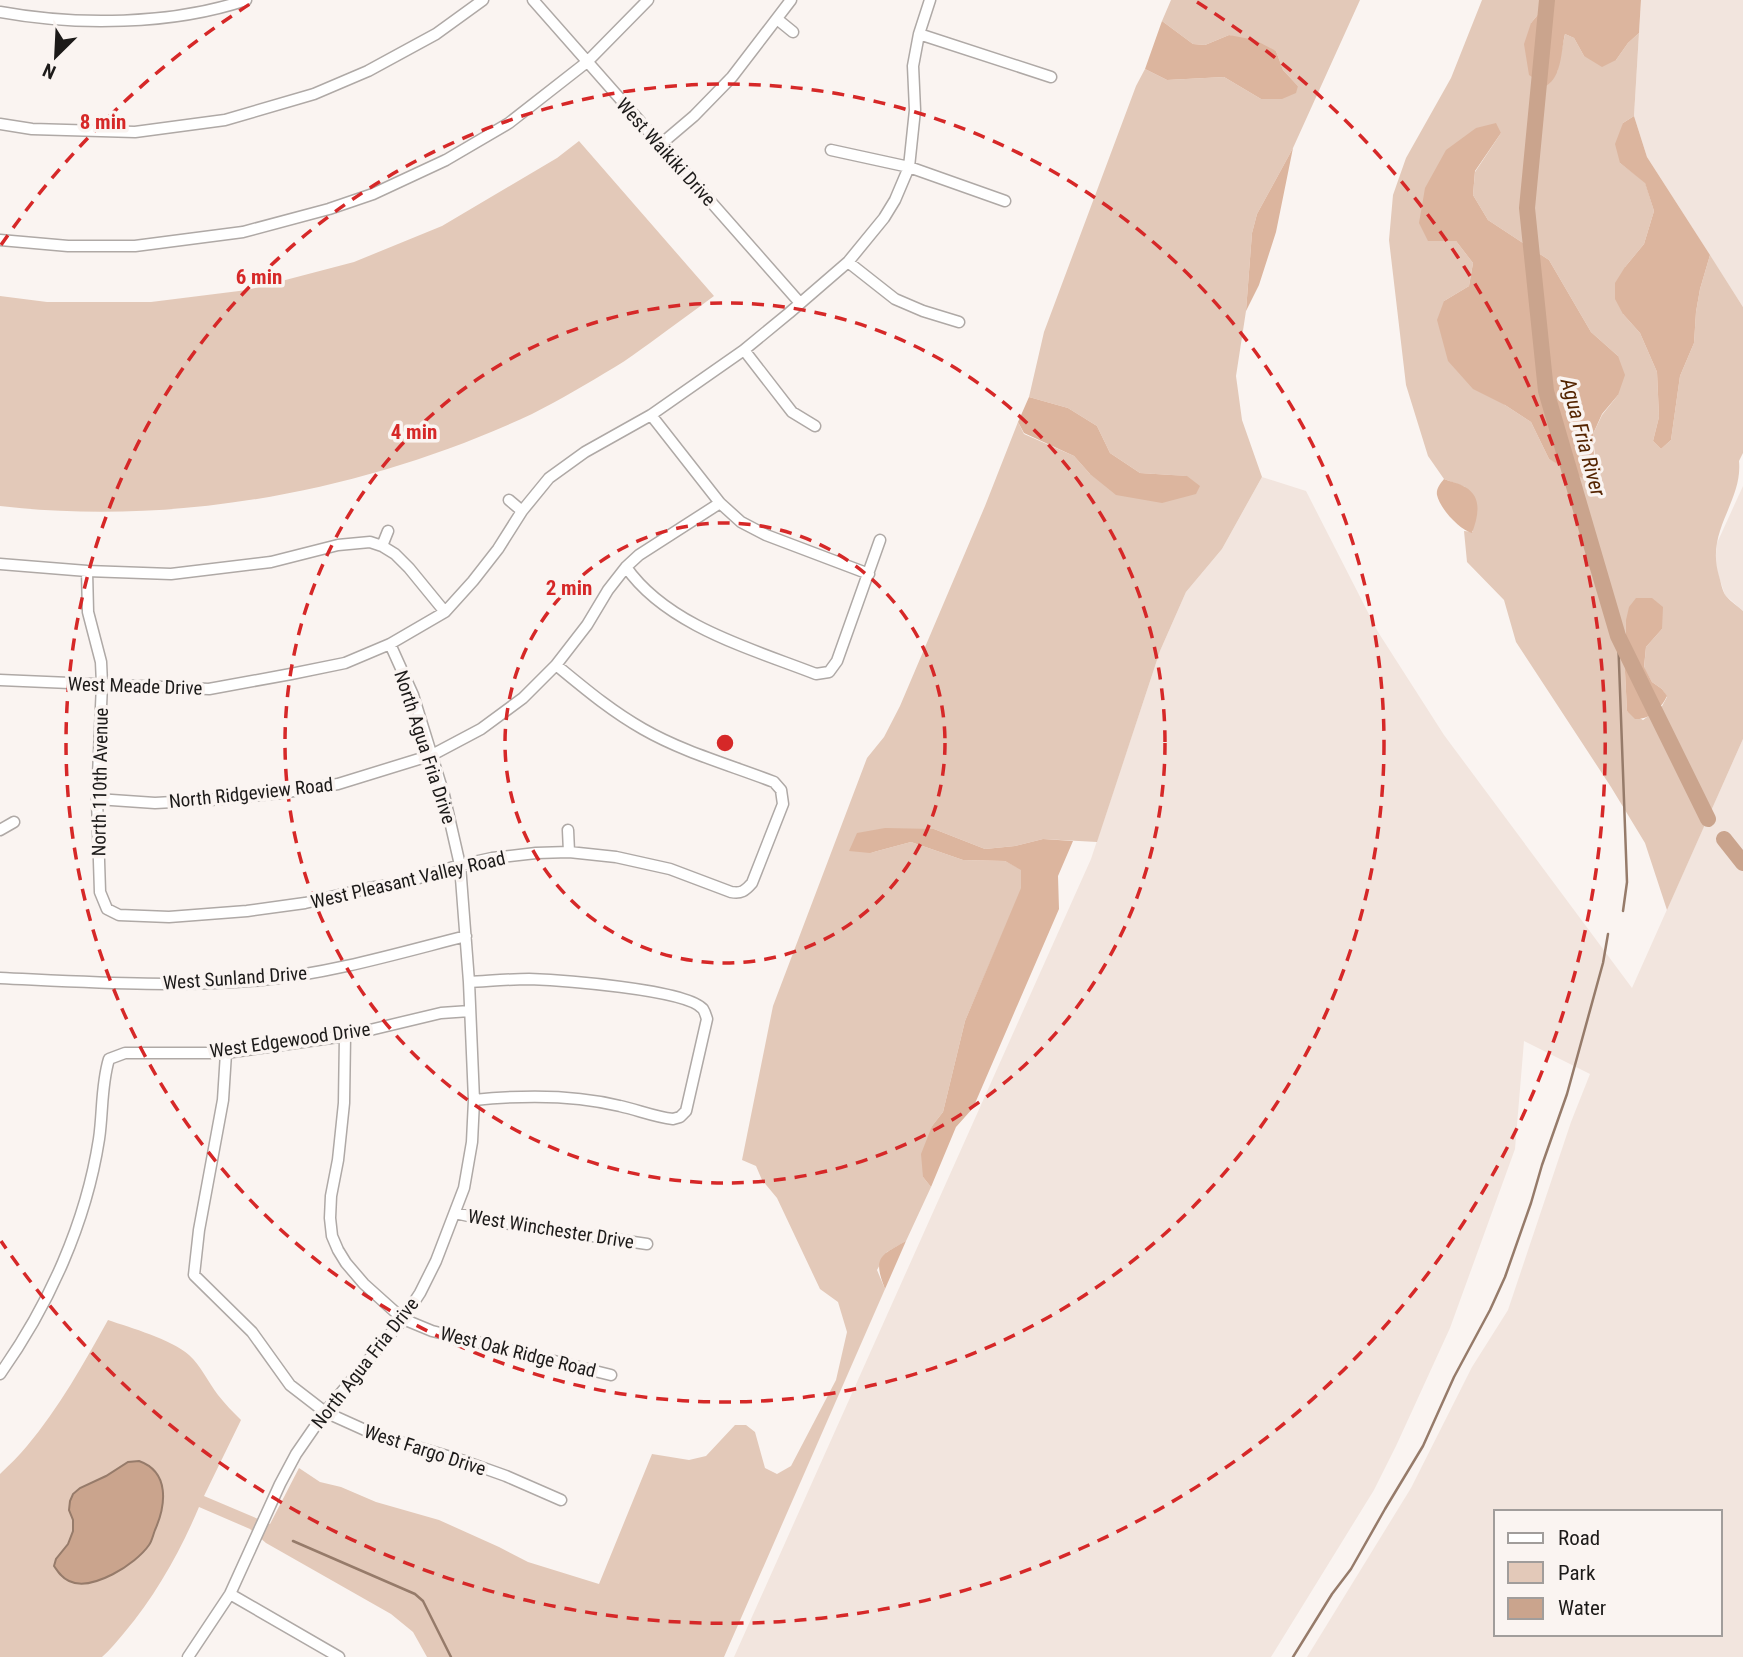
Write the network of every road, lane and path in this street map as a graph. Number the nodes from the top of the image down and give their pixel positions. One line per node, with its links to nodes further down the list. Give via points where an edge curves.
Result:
1 (246, 0): 7 (street, via 190,14 130,20 73,21)
2 (483, 0): 13 (street, via 436,34 368,71 314,94 225,120 135,132)
3 (533, 0): 11 (street, West Waikiki Drive)
4 (648, 0): 11 (street)
5 (792, 0): 8 (street)
6 (930, 0): 10 (street, North Agua Fria Drive)
7 (0, 12)
8 (777, 19): 9 (street); 14 (street, via 732,77)
9 (793, 32)
10 (919, 34): 12 (street); 16 (street, North Agua Fria Drive, via 913,66 915,110)
11 (586, 62): 14 (street, West Waikiki Drive); 18 (street, via 509,123 446,160 329,209 243,232 135,246)
12 (1051, 77)
13 (0, 124)
14 (661, 144): 20 (street, West Waikiki Drive)
15 (831, 150): 16 (street)
16 (909, 167): 17 (street); 19 (street, North Agua Fria Drive, via 884,218)
17 (1005, 201)
18 (0, 240)
19 (848, 262): 20 (street, North Agua Fria Drive); 21 (street, via 895,299)
20 (800, 303): 22 (street, North Agua Fria Drive)
21 (959, 322)
22 (744, 350): 23 (street, North Agua Fria Drive); 24 (street, via 792,412)
23 (651, 415): 26 (street); 27 (street, North Agua Fria Drive, via 549,478)
24 (815, 426)
25 (509, 500): 27 (street)
26 (720, 503): 32 (street, North Ridgeview Road); 34 (street, via 741,522 766,535)
27 (522, 511): 35 (street, North Agua Fria Drive, via 498,549)
28 (388, 531): 30 (street)
29 (880, 540): 34 (street)
30 (382, 546): 33 (street, via 359,542 271,562 171,575); 35 (street, via 409,568)
31 (0, 564): 33 (street)
32 (626, 566): 34 (street, via 634,579 698,628 816,674 829,672 837,661); 37 (street, North Ridgeview Road)
33 (87, 570): 39 (street, North 110th Avenue, via 88,612)
34 (869, 574)
35 (445, 612): 36 (street, North Agua Fria Drive)
36 (390, 645): 39 (street, West Meade Drive, via 345,663 209,689); 40 (street, North Agua Fria Drive, via 413,695)
37 (556, 664): 40 (street, North Ridgeview Road, via 523,698 481,729); 45 (street, West Pleasant Valley Road, via 646,731 774,782 783,804 752,883 739,893 670,869)
38 (0, 680): 39 (street, West Meade Drive)
39 (102, 684): 41 (street, North 110th Avenue)
40 (432, 755): 41 (street, North Ridgeview Road, via 338,784 282,793 155,803); 46 (street, North Agua Fria Drive)
41 (97, 799): 47 (street, North 110th Avenue, via 100,892)
42 (13, 822): 43 (street)
43 (0, 830)
44 (568, 830): 45 (street)
45 (569, 852): 46 (street, West Pleasant Valley Road, via 492,858)
46 (460, 866): 47 (street, West Pleasant Valley Road, via 403,883 247,911 169,917 119,915); 48 (street, North Agua Fria Drive)
47 (107, 909)
48 (466, 936): 49 (street, West Sunland Drive, via 335,970 262,980 133,984); 50 (street, North Agua Fria Drive)
49 (0, 978)
50 (469, 982): 51 (street, North Agua Fria Drive); 54 (street, via 585,982 692,1003 707,1019 689,1101 680,1117 577,1099 517,1096)
51 (470, 1011): 52 (street, West Edgewood Drive, via 440,1013); 54 (street, North Agua Fria Drive)
52 (345, 1036): 53 (street, West Edgewood Drive); 57 (street, West Oak Ridge Road, via 344,1103 331,1196 332,1236 346,1263)
53 (226, 1053): 58 (street, West Edgewood Drive, via 125,1053 109,1059 99,1139 78,1222 56,1281); 60 (street, West Fargo Drive, via 223,1100 194,1275 252,1332 290,1385)
54 (474, 1100): 55 (street, North Agua Fria Drive, via 469,1162)
55 (455, 1213): 56 (street, West Winchester Drive); 57 (street, North Agua Fria Drive, via 436,1261)
56 (647, 1244)
57 (403, 1319): 59 (street, West Oak Ridge Road, via 432,1331); 60 (street, North Agua Fria Drive)
58 (0, 1374)
59 (611, 1375)
60 (325, 1412): 61 (street, West Fargo Drive, via 376,1436 464,1461); 62 (street, North Agua Fria Drive, via 280,1484)
61 (561, 1500)
62 (230, 1594): 63 (street, North Agua Fria Drive); 64 (street)
63 (188, 1657)
64 (339, 1657)

